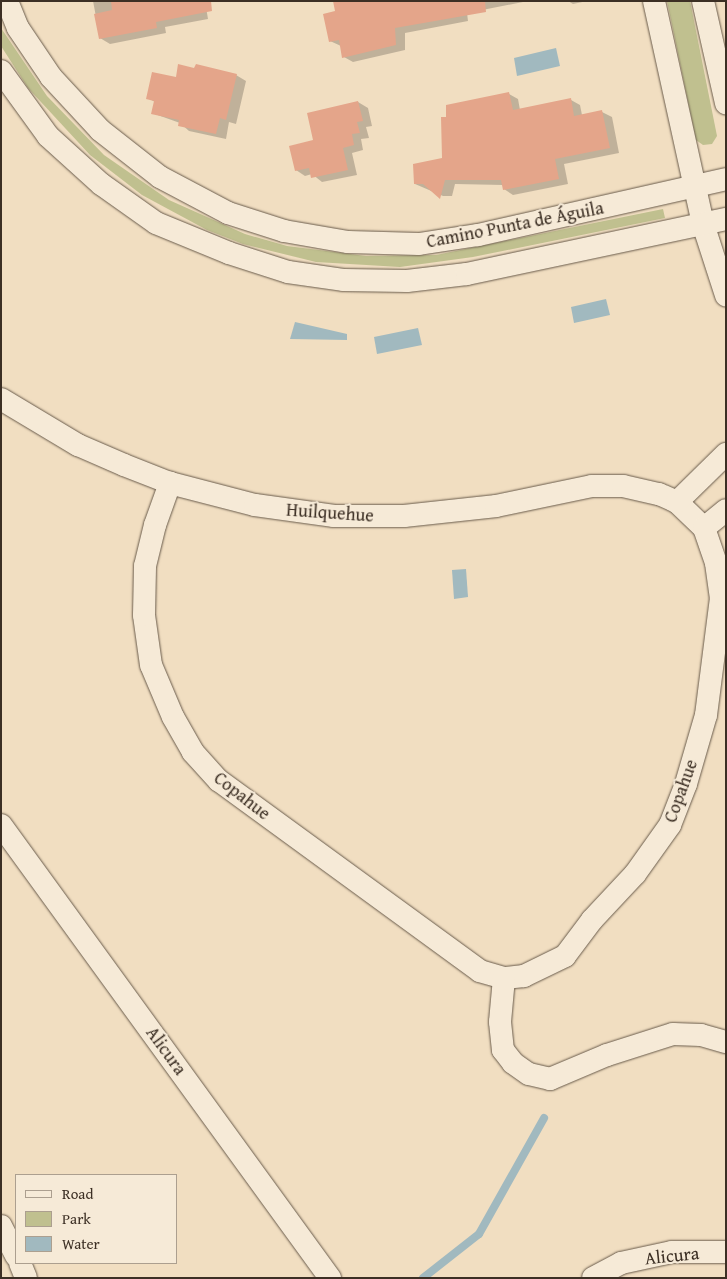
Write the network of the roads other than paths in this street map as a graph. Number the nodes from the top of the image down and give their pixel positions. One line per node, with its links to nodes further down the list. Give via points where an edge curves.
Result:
1 (6, 1): 7 (street, Camino Punta de Águila, via 18,28 50,77 100,130 160,177 228,213 284,231 348,242 419,244 478,235)
2 (654, 1): 7 (street)
3 (703, 1): 5 (street)
4 (1, 71): 9 (street, Camino Punta de Águila, via 48,136 101,184 156,223 288,272 344,280 467,274)
5 (726, 104)
6 (726, 179): 7 (street, Camino Punta de Águila)
7 (695, 187): 9 (street)
8 (726, 219): 9 (street, Camino Punta de Águila)
9 (703, 224): 10 (street)
10 (726, 295)
11 (1, 399): 13 (street, Huilquehue, via 78,444)
12 (726, 454): 14 (street)
13 (170, 483): 14 (street, Huilquehue, via 256,505 334,516 450,513 607,485 640,488); 18 (street, Copahue, via 145,566 144,615 151,665 173,717 193,752 219,782 454,955 480,972)
14 (677, 502): 16 (street, Huilquehue)
15 (726, 510): 16 (street)
16 (704, 528): 18 (street, Copahue, via 716,563 721,598 715,660 706,714 686,784 670,825 635,874 592,920 565,956 524,976)
17 (1, 824): 25 (street, Alicura)
18 (504, 978): 19 (street, via 500,1022 503,1050 513,1063 529,1074 550,1079 607,1055 673,1034 701,1035)
19 (726, 1042)
20 (1, 1226): 22 (street)
21 (726, 1252): 26 (street, Alicura, via 672,1252 621,1263)
22 (15, 1253)
23 (20, 1264): 24 (street)
24 (26, 1278)
25 (330, 1278)
26 (593, 1278)

